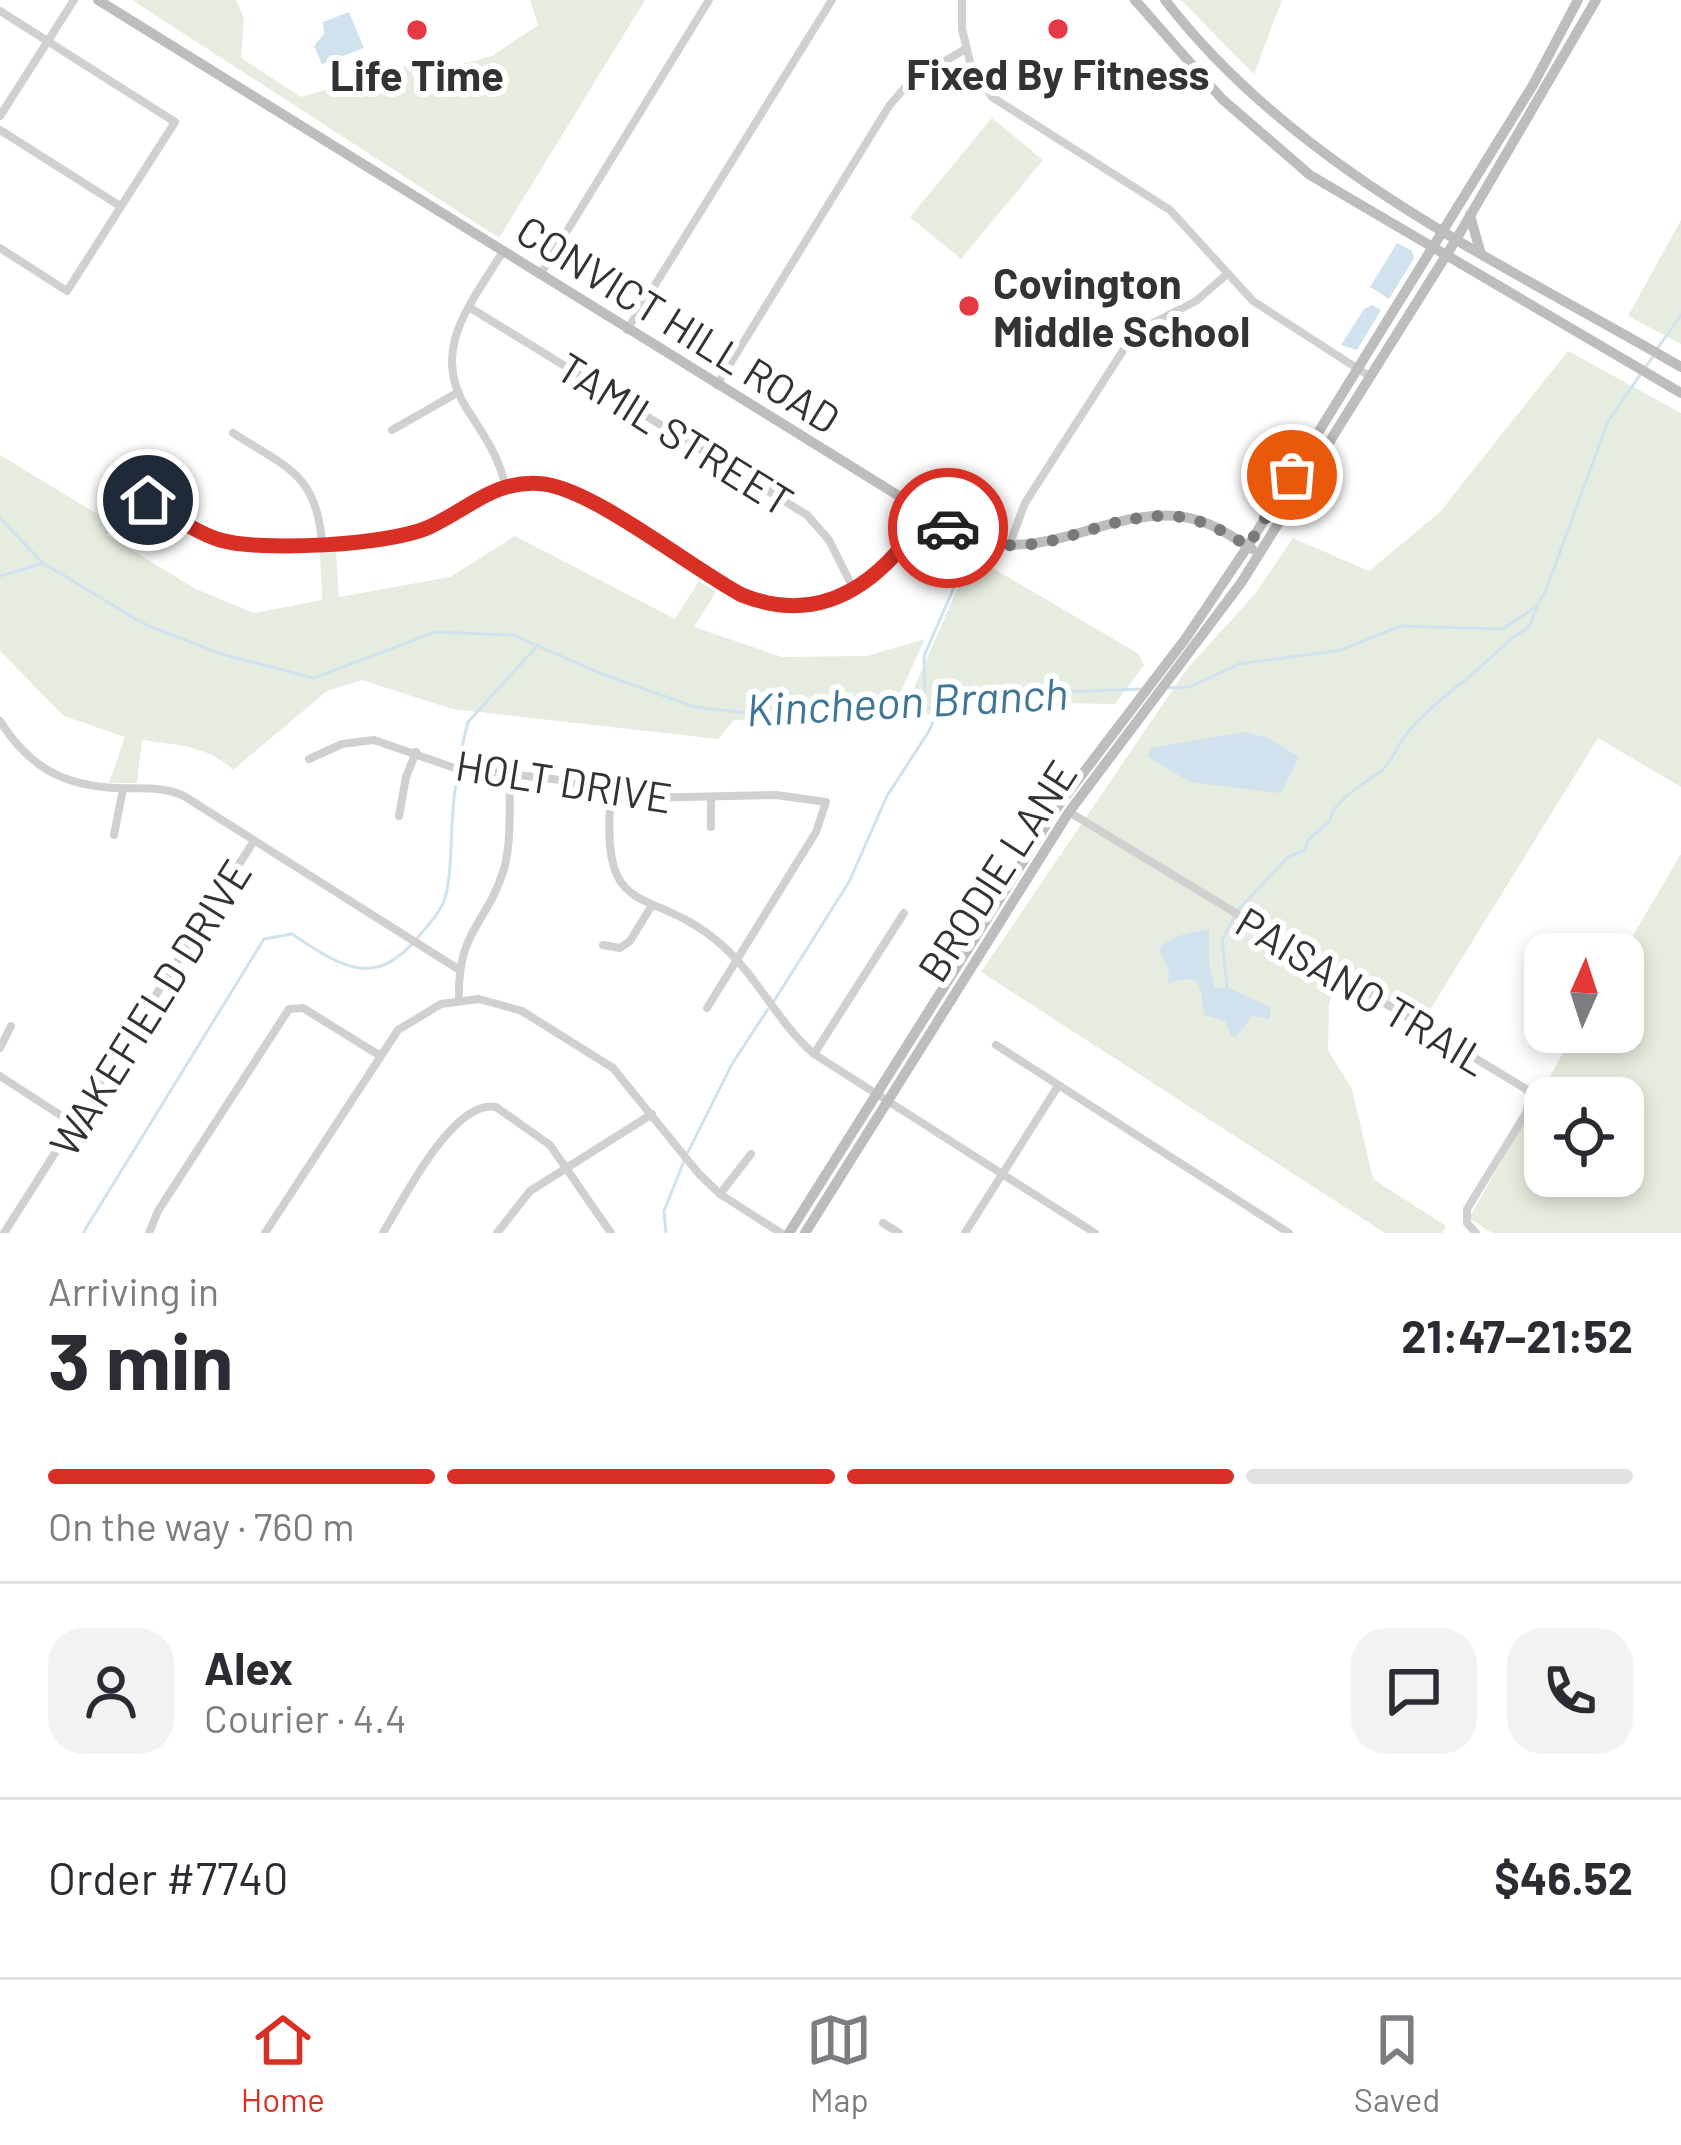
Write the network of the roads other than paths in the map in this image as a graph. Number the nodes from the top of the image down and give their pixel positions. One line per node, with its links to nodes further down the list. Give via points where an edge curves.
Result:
1 (74, 0): 11 (street)
2 (98, 0): 24 (main road, CONVICT HILL ROAD)
3 (709, 0): 26 (street)
4 (832, 0): 31 (street)
5 (962, 0): 12 (street)
6 (1135, 0): 15 (main road)
7 (1165, 0): 13 (main road)
8 (1578, 0): 19 (main road, BRODIE LANE)
9 (1596, 0): 18 (main road, BRODIE LANE)
10 (0, 11): 11 (street)
11 (48, 41): 14 (street); 17 (street, via 175,122)
12 (965, 49): 27 (street, via 992,97 1170,210); 34 (street, via 908,84 889,106)
13 (1264, 106): 15 (main road); 19 (main road, via 1362,181)
14 (0, 116)
15 (1248, 124): 21 (main road, via 1310,175)
16 (0, 130): 17 (street)
17 (121, 206): 22 (street, via 67,291)
18 (1470, 215): 20 (main road, BRODIE LANE); 23 (main road)
19 (1444, 230): 20 (main road); 21 (main road, BRODIE LANE)
20 (1457, 238): 23 (main road); 25 (main road, BRODIE LANE)
21 (1434, 247): 25 (main road); 33 (main road, BRODIE LANE)
22 (0, 248)
23 (1480, 251): 28 (main road)
24 (502, 253): 26 (main road, CONVICT HILL ROAD); 29 (street)
25 (1446, 255): 30 (main road); 33 (main road, BRODIE LANE)
26 (539, 275): 31 (main road, CONVICT HILL ROAD)
27 (1226, 275): 33 (street, via 1266,311); 43 (street, via 1124,349 1024,503)
28 (1576, 306): 30 (main road); 32 (main road)
29 (470, 307): 35 (street, via 451,351); 45 (street, TAMIL STREET, via 807,514)
30 (1566, 325): 36 (main road)
31 (627, 330): 34 (main road, CONVICT HILL ROAD)
32 (1681, 367)
33 (1363, 372): 44 (main road, BRODIE LANE)
34 (717, 386): 41 (main road, CONVICT HILL ROAD)
35 (457, 393): 37 (street); 39 (street)
36 (1681, 393)
37 (392, 430)
38 (233, 433): 42 (street, via 304,482 320,513)
39 (505, 485): 42 (street, via 410,534); 45 (street, via 577,494 757,601 805,606)
40 (148, 500): 42 (street, via 234,544)
41 (926, 514): 43 (main road, CONVICT HILL ROAD, via 970,538); 45 (street, via 891,562)
42 (322, 543)
43 (1009, 546): 44 (main road, CONVICT HILL ROAD, via 1169,516 1203,522)
44 (1254, 550): 54 (main road, BRODIE LANE)
45 (853, 588)
46 (0, 721): 47 (street)
47 (4, 735): 51 (street, via 45,770)
48 (416, 752): 49 (street, HOLT DRIVE, via 358,741); 50 (street, HOLT DRIVE); 55 (street)
49 (309, 759)
50 (510, 775): 52 (street, HOLT DRIVE); 63 (street, via 503,871)
51 (123, 789): 57 (street); 58 (street, via 174,791)
52 (611, 793): 53 (street, HOLT DRIVE); 59 (street, via 611,865 624,887)
53 (711, 798): 56 (street); 62 (street, HOLT DRIVE, via 826,802 816,832)
54 (1064, 809): 73 (main road, BRODIE LANE); 93 (street, PAISANO TRAIL, via 1526,1089 1526,1113 1467,1209)
55 (399, 816)
56 (711, 827)
57 (115, 835)
58 (254, 841): 63 (street); 75 (street, WAKEFIELD DRIVE)
59 (652, 905): 61 (street, via 630,941); 62 (street, via 712,937)
60 (904, 913): 69 (street)
61 (603, 945)
62 (736, 960): 65 (street); 69 (street)
63 (458, 969): 64 (street)
64 (459, 1000): 70 (street, via 410,1019); 74 (street, via 522,1011 614,1068)
65 (707, 1008)
66 (11, 1026): 68 (street)
67 (995, 1045): 72 (street)
68 (0, 1048)
69 (814, 1054): 73 (street)
70 (379, 1055): 82 (street, via 303,1008 289,1009); 83 (street)
71 (0, 1076): 75 (street)
72 (1058, 1086): 78 (street); 92 (street)
73 (881, 1098): 78 (street); 87 (main road, BRODIE LANE); 88 (main road, BRODIE LANE)
74 (652, 1114): 77 (street); 79 (street)
75 (74, 1124): 81 (street, WAKEFIELD DRIVE)
76 (752, 1154): 79 (street)
77 (567, 1169): 84 (street, via 539,1135 496,1107 478,1107 434,1150); 85 (street, via 530,1191); 86 (street)
78 (1002, 1174): 90 (street); 91 (street)
79 (720, 1194): 87 (street)
80 (883, 1223): 89 (street)
81 (4, 1233)
82 (149, 1233)
83 (265, 1233)
84 (382, 1233)
85 (497, 1233)
86 (611, 1233)
87 (785, 1233)
88 (805, 1233)
89 (899, 1233)
90 (965, 1233)
91 (1095, 1233)
92 (1289, 1233)
93 (1476, 1233)

